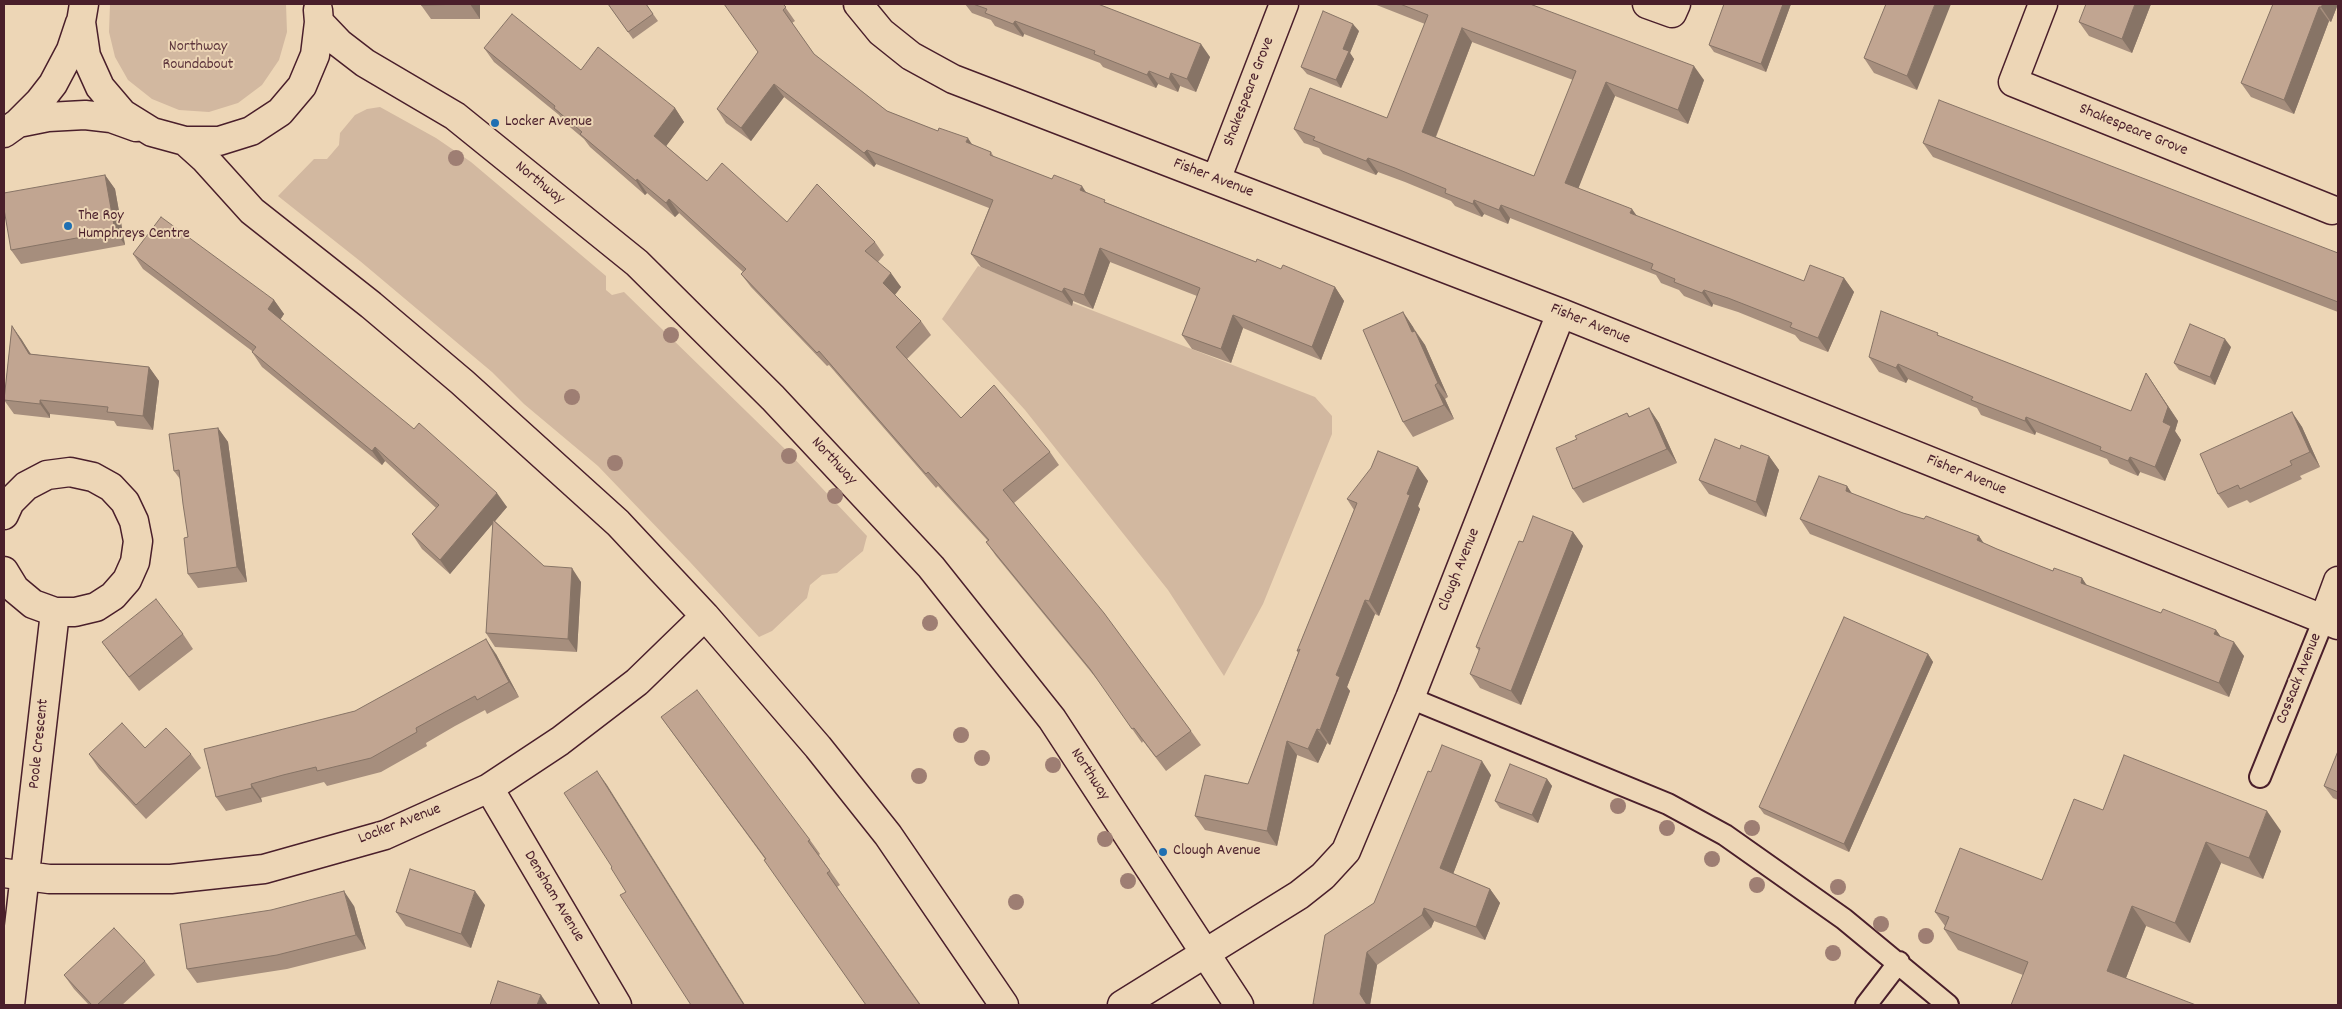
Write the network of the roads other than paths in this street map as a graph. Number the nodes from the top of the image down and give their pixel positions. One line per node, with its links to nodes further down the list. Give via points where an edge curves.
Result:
1 (858, 4): 11 (street, Fisher Avenue, via 881,32 911,56 953,79)
2 (1284, 4): 11 (street, Shakespeare Grove)
3 (1647, 4): 4 (street, via 1672,13)
4 (1676, 4)
5 (2043, 4): 12 (street, Shakespeare Grove, via 2013,82)
6 (82, 13): 8 (street, via 71,50 53,84); 9 (street, via 86,56 100,87 123,114)
7 (319, 13): 10 (street, via 315,55 302,86 280,112 251,131 219,141); 24 (street, Northway, via 339,43 365,63 455,116 637,264 773,398 931,567 1052,719)
8 (11, 128): 9 (street, via 48,117 84,115 110,118)
9 (152, 132): 10 (street)
10 (186, 141): 18 (street, via 252,211 462,382 618,523)
11 (1216, 180): 13 (street, Fisher Avenue)
12 (2336, 205)
13 (1561, 313): 19 (street, Fisher Avenue); 20 (street, Clough Avenue)
14 (4, 515): 17 (street, via 10,502 26,486 47,475 70,472 94,477 111,487 125,502 134,521 138,541 135,562 127,580 113,596 96,607 76,612)
15 (4, 571): 17 (street, via 15,589 33,604)
16 (2338, 581): 19 (street, Cossack Avenue)
17 (55, 612): 23 (street, Poole Crescent)
18 (705, 616): 22 (street, Locker Avenue, via 637,682 560,741); 28 (street, via 818,747 888,835)
19 (2331, 622): 21 (lane, Cossack Avenue)
20 (1410, 698): 24 (street, Clough Avenue, via 1346,851 1323,876 1299,895); 25 (lane, via 1676,808 1725,835)
21 (2260, 777)
22 (489, 788): 23 (street, Locker Avenue, via 385,834 264,869 171,879 49,879); 27 (street, Densham Avenue)
23 (14, 874): 26 (street, Poole Crescent)
24 (1207, 954): 29 (street, Clough Avenue); 30 (street, Northway)
25 (1899, 962): 31 (lane); 32 (lane)
26 (10, 1005)
27 (617, 1005)
28 (1004, 1005)
29 (1122, 1005)
30 (1239, 1005)
31 (1866, 1005)
32 (1948, 1005)

